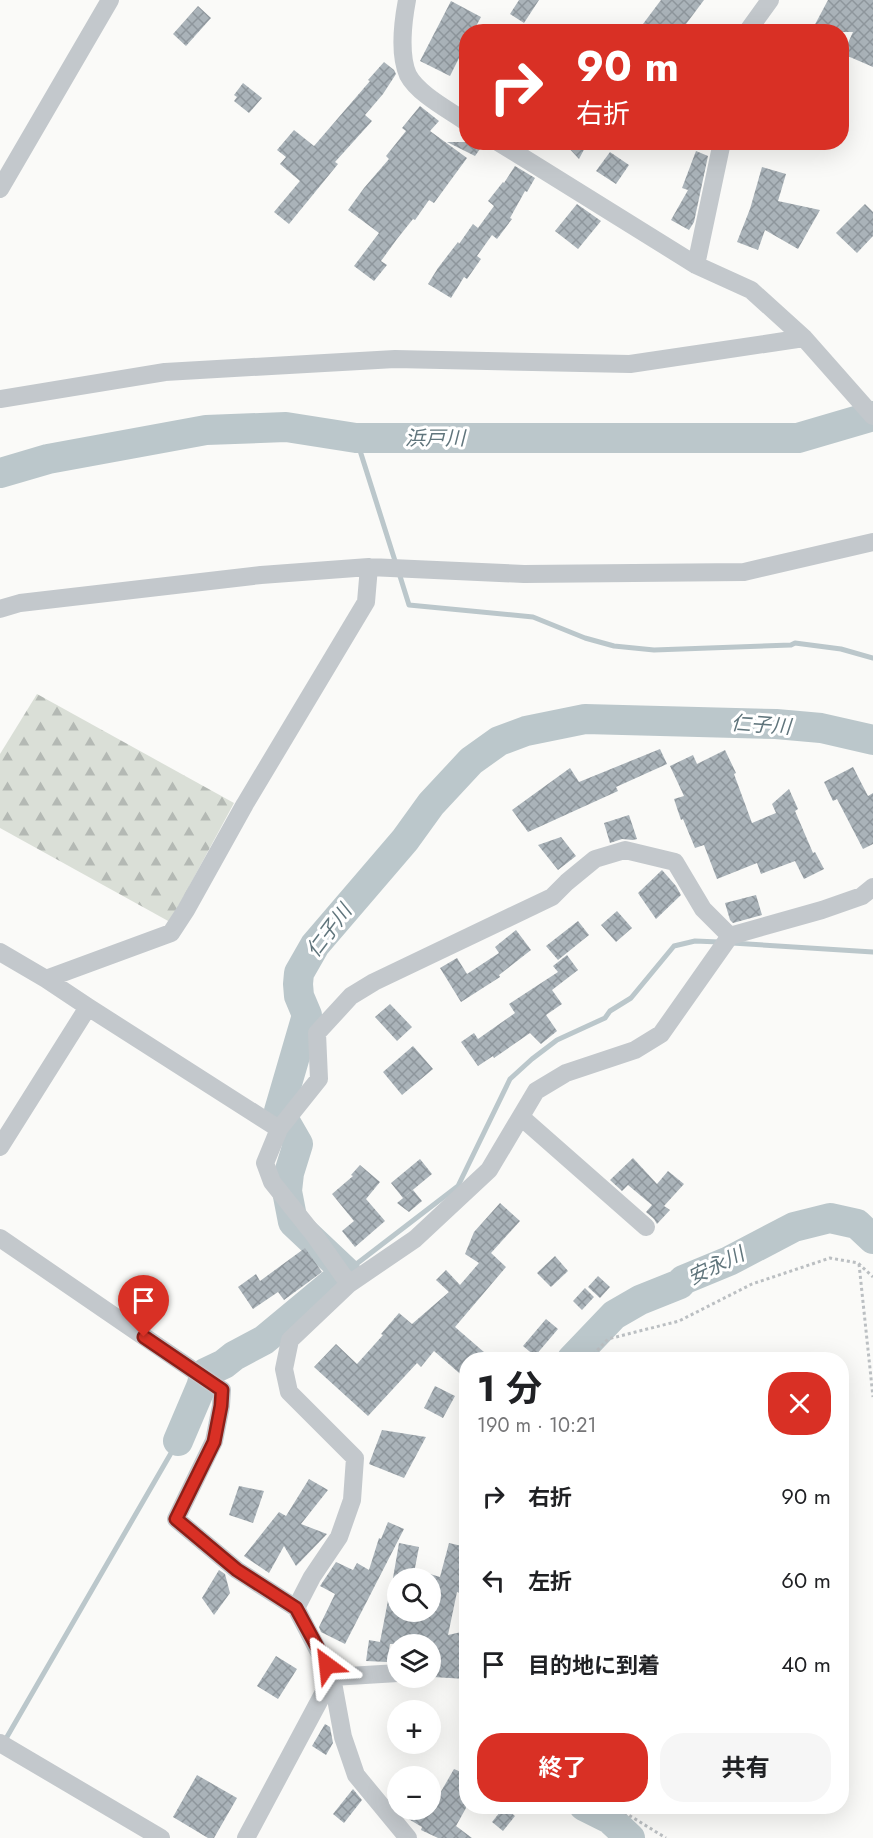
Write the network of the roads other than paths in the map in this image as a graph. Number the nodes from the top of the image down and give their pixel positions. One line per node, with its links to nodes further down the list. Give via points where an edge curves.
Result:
1 (110, 0): 8 (street)
2 (407, 0): 5 (street, via 402,50 408,75 421,91)
3 (770, 0): 4 (street)
4 (753, 24)
5 (459, 117)
6 (511, 150): 9 (street)
7 (720, 150): 9 (street)
8 (0, 189)
9 (696, 265): 10 (street, via 751,290)
10 (804, 338): 11 (street, via 630,364 395,359 165,372); 12 (street)
11 (0, 399)
12 (873, 417)
13 (873, 542): 14 (street, via 744,572 524,574)
14 (369, 567): 15 (street, via 261,575 20,603); 19 (street, via 366,602 171,933)
15 (0, 609)
16 (873, 887): 17 (street, via 862,896 822,910)
17 (730, 936): 21 (street, via 662,1034 634,1050 566,1073 536,1091); 22 (street, via 703,909 675,862 625,850 595,859 552,897 351,996 317,1033 319,1079)
18 (0, 952): 19 (street)
19 (46, 978): 20 (street)
20 (88, 1007): 22 (street); 23 (street)
21 (521, 1117): 24 (street); 26 (street, via 489,1170 415,1239)
22 (279, 1129): 26 (street, via 265,1163 272,1182)
23 (0, 1147)
24 (646, 1227)
25 (0, 1238): 27 (street, via 222,1390 214,1442 176,1519 237,1570)
26 (349, 1284): 27 (street, via 290,1340 284,1369 289,1392 355,1458 352,1500 339,1537)
27 (296, 1608): 29 (street)
28 (387, 1674): 29 (street)
29 (332, 1677): 32 (street); 33 (street, via 343,1737 356,1775)
30 (0, 1743): 31 (street)
31 (161, 1838)
32 (246, 1838)
33 (408, 1838)

